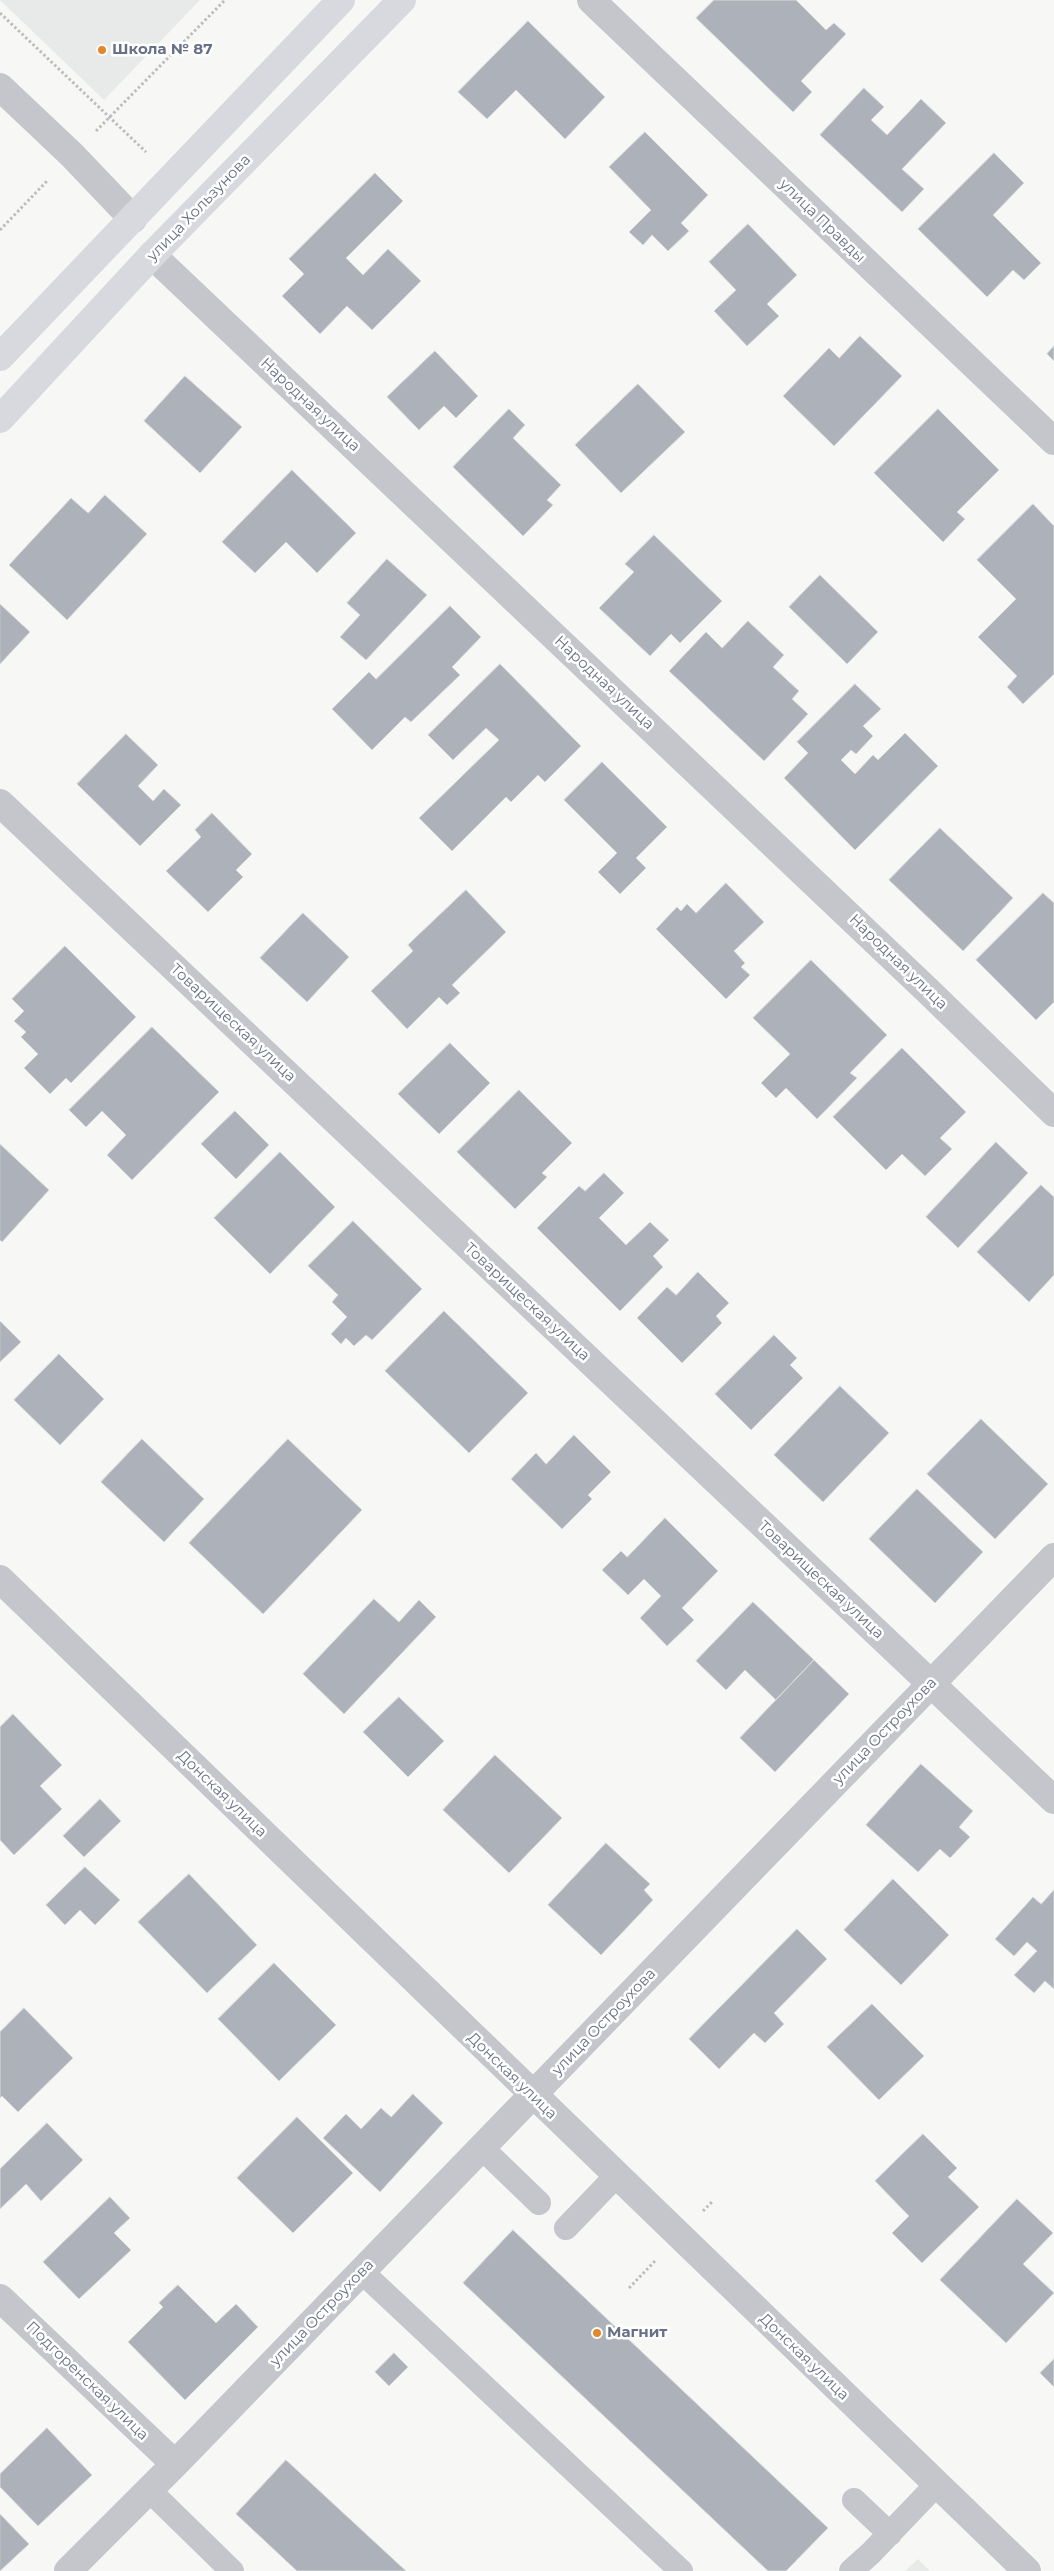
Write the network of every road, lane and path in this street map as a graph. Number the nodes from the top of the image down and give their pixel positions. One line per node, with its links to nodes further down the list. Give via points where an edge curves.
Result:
1 (225, 0): 7 (path)
2 (341, 0): 10 (main road)
3 (402, 0): 12 (main road, улица Хользунова)
4 (591, 0): 15 (street, улица Правды)
5 (0, 13): 7 (path)
6 (0, 87): 8 (street)
7 (110, 118): 8 (path); 9 (path)
8 (72, 155): 10 (street); 11 (path)
9 (149, 155)
10 (133, 220): 13 (main road)
11 (0, 230)
12 (152, 255): 14 (main road, улица Хользунова); 17 (street, Народная улица)
13 (0, 357)
14 (0, 419)
15 (1054, 441)
16 (0, 803): 20 (street, Товарищеская улица)
17 (1054, 1113)
18 (1054, 1557): 20 (street, улица Остроухова)
19 (0, 1579): 22 (street, Донская улица)
20 (931, 1684): 21 (street, Товарищеская улица); 22 (street, улица Остроухова)
21 (1054, 1800)
22 (532, 2096): 23 (street, улица Остроухова); 24 (street, Донская улица)
23 (482, 2148): 25 (lane); 27 (street, улица Остроухова)
24 (616, 2176): 26 (lane); 30 (street, Донская улица)
25 (539, 2203)
26 (566, 2228)
27 (362, 2272): 29 (street, улица Остроухова); 36 (lane)
28 (0, 2298): 29 (street, Подгоренская улица)
29 (175, 2464): 31 (street, улица Остроухова)
30 (937, 2484): 33 (lane); 38 (street, Донская улица)
31 (149, 2490): 34 (street, улица Остроухова); 35 (lane)
32 (854, 2500): 33 (lane)
33 (890, 2534): 37 (lane)
34 (68, 2571)
35 (232, 2571)
36 (681, 2571)
37 (851, 2571)
38 (1027, 2571)

